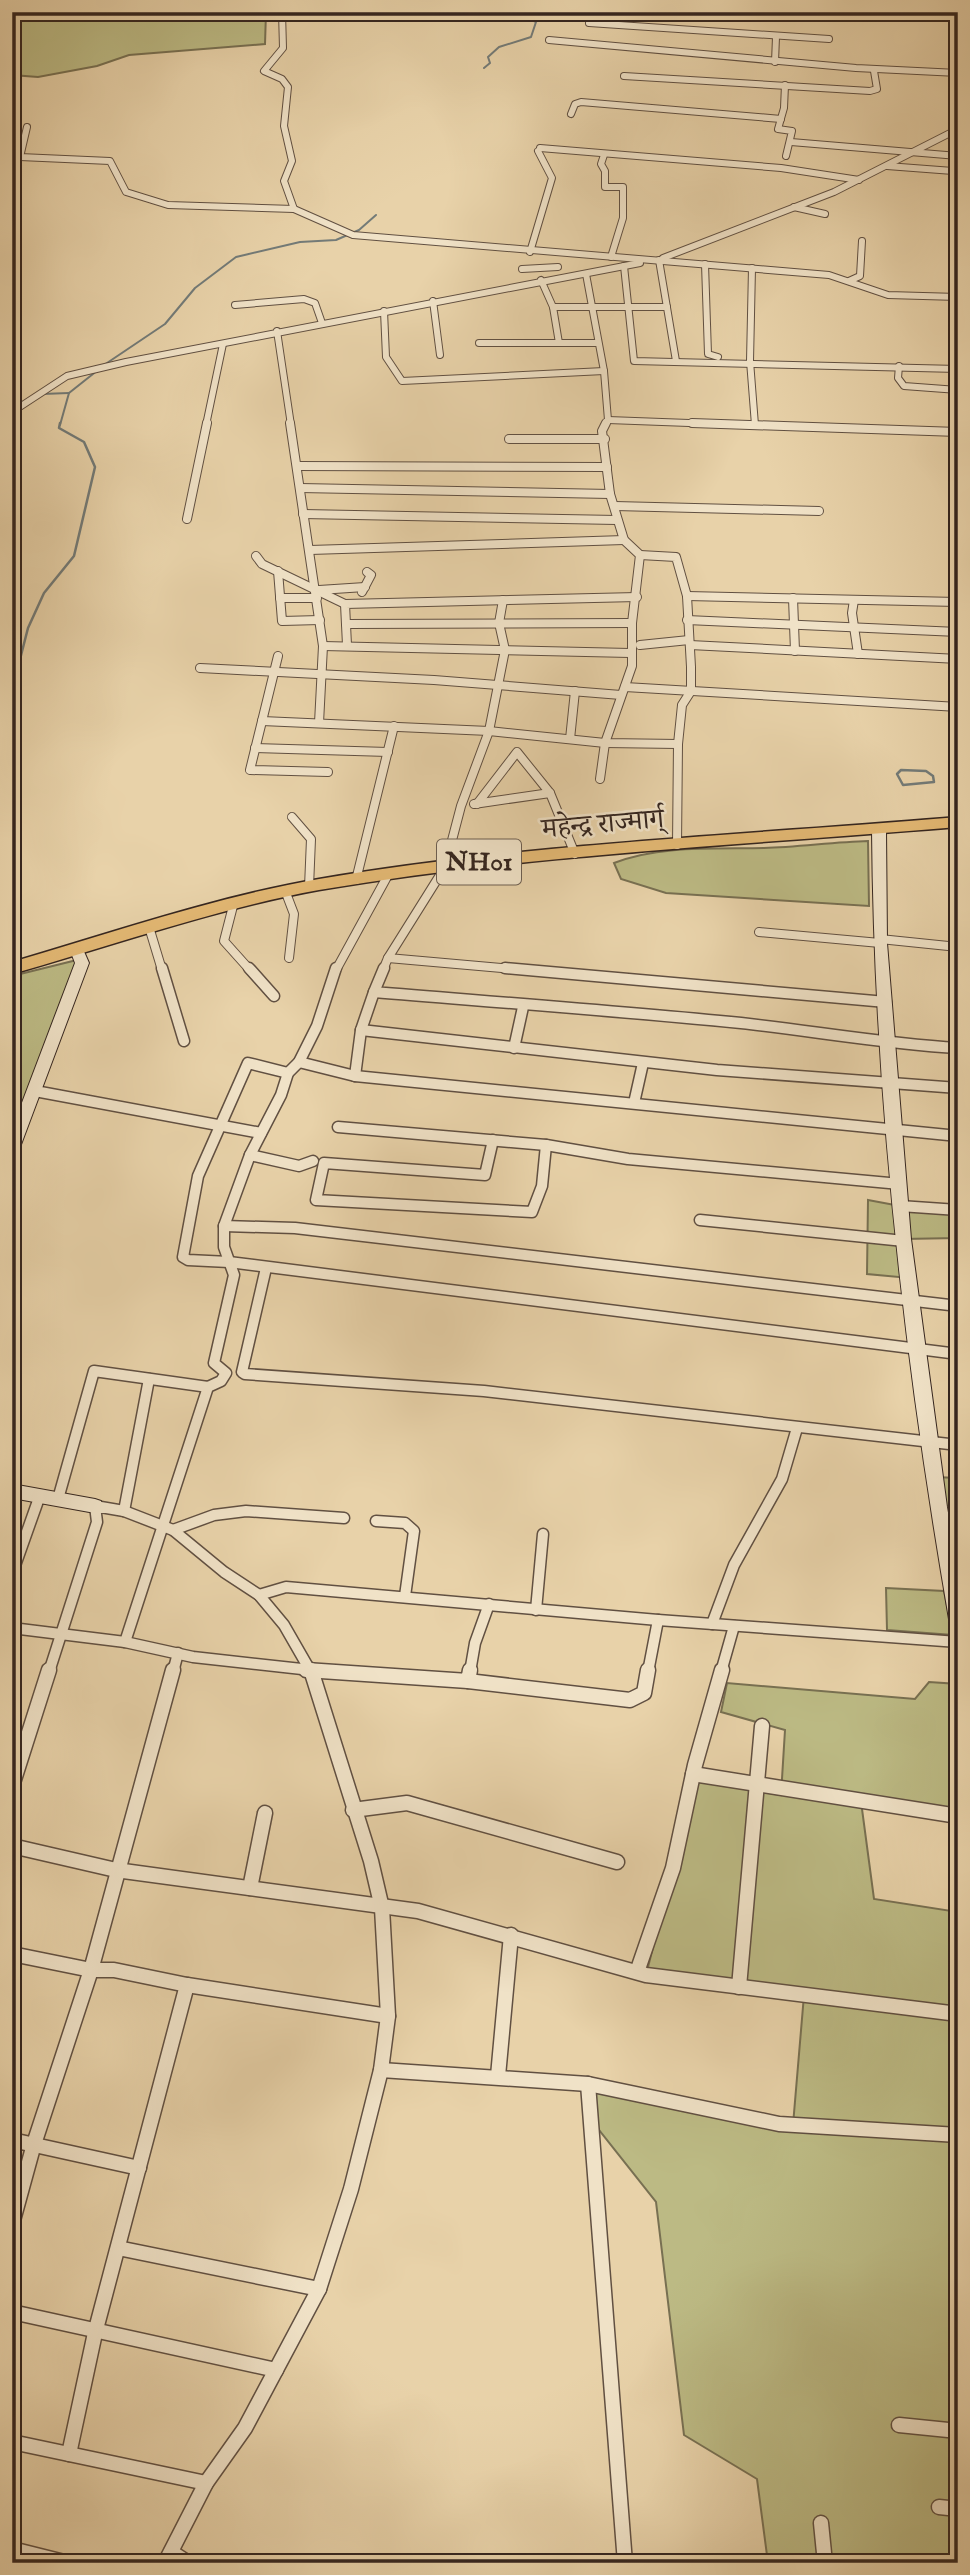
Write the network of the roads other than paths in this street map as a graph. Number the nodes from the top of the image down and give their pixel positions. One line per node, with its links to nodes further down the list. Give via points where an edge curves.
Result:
1 (282, 12): 24 (street, via 283,48 264,71 288,87 284,126 292,161 284,181)
2 (589, 23): 3 (street)
3 (776, 37): 4 (street); 6 (street)
4 (829, 39)
5 (549, 40): 6 (street, via 656,46)
6 (775, 62): 7 (street)
7 (874, 71): 8 (street); 10 (street, via 877,89 870,91)
8 (958, 73)
9 (624, 76): 10 (street)
10 (785, 85): 12 (street)
11 (571, 114): 12 (street, via 581,102)
12 (781, 119): 15 (street, via 778,129 792,131)
13 (27, 128): 24 (street, via 20,157 110,161 126,192 168,205)
14 (958, 129): 16 (street)
15 (791, 142): 16 (street); 18 (street)
16 (910, 152): 19 (street); 20 (street)
17 (604, 155): 29 (street, via 605,187 624,187 623,218)
18 (786, 156)
19 (958, 156)
20 (887, 166): 21 (street); 22 (street)
21 (953, 171)
22 (859, 180): 23 (street); 27 (street, via 781,168 539,150 552,178)
23 (791, 206): 25 (street); 30 (street)
24 (295, 209): 27 (street, via 353,235)
25 (825, 214)
26 (862, 240): 39 (street, via 860,276)
27 (526, 252): 28 (street); 35 (street)
28 (559, 254): 29 (street); 33 (street)
29 (611, 257): 30 (street)
30 (659, 260): 31 (street); 32 (street); 47 (street)
31 (705, 264): 34 (street); 57 (street, via 708,354)
32 (624, 266): 36 (street); 46 (street)
33 (558, 267): 35 (street); 37 (street)
34 (752, 268): 39 (street); 58 (street)
35 (522, 269): 40 (street)
36 (586, 274): 37 (street); 45 (street)
37 (559, 276): 38 (street)
38 (541, 280): 40 (street); 44 (street)
39 (849, 281): 41 (street, via 888,295)
40 (523, 284): 42 (street)
41 (958, 297)
42 (433, 301): 48 (street); 55 (street)
43 (235, 305): 49 (street, via 304,299 315,303)
44 (554, 307): 45 (street); 52 (street)
45 (591, 307): 46 (street); 53 (street)
46 (628, 307): 47 (street); 56 (street, via 634,361)
47 (667, 307): 56 (street)
48 (384, 311): 49 (street); 61 (street, via 386,357 402,381)
49 (322, 323): 50 (street)
50 (277, 331): 54 (street); 69 (street)
51 (479, 343): 52 (street)
52 (559, 343): 53 (street)
53 (597, 343): 61 (street)
54 (223, 344): 63 (street, via 67,376); 76 (street)
55 (439, 355)
56 (677, 361): 57 (street)
57 (731, 361): 58 (street)
58 (750, 361): 59 (street); 65 (street)
59 (899, 366): 60 (street); 62 (street, via 898,378 904,386)
60 (958, 369)
61 (604, 371): 64 (street)
62 (958, 390)
63 (12, 412)
64 (608, 420): 65 (street); 68 (street, via 602,431)
65 (755, 425): 66 (street)
66 (958, 432)
67 (509, 439): 68 (street)
68 (605, 439): 70 (street)
69 (297, 466): 70 (street); 71 (street)
70 (607, 467): 72 (street)
71 (300, 488): 72 (street); 75 (street)
72 (610, 494): 73 (street)
73 (615, 506): 74 (street); 77 (street)
74 (819, 511)
75 (303, 514): 77 (street); 79 (street)
76 (187, 519)
77 (617, 520): 78 (street)
78 (624, 540): 79 (street); 80 (street)
79 (310, 550): 85 (street)
80 (640, 555): 86 (street, via 676,557); 87 (street)
81 (256, 556): 82 (street)
82 (278, 571): 85 (street); 88 (street)
83 (366, 572): 84 (street, via 371,575)
84 (365, 587): 85 (street); 94 (street)
85 (316, 594): 88 (street); 93 (street); 95 (street)
86 (687, 596): 89 (street); 96 (street)
87 (637, 597): 90 (street); 98 (street)
88 (280, 598): 95 (street, via 282,621)
89 (793, 598): 91 (street); 100 (street)
90 (503, 600): 94 (street); 97 (street)
91 (854, 600): 92 (street); 101 (street)
92 (958, 603)
93 (345, 604): 94 (street); 99 (street)
94 (356, 604)
95 (320, 620): 106 (street)
96 (687, 620): 100 (street); 103 (street)
97 (499, 623): 98 (street); 99 (street); 107 (street)
98 (632, 623): 109 (street)
99 (345, 624): 104 (street)
100 (794, 624): 101 (street); 108 (street)
101 (855, 627): 102 (street); 110 (street)
102 (958, 632)
103 (689, 643): 105 (street); 108 (street); 119 (street)
104 (347, 645): 106 (street); 107 (street)
105 (640, 645)
106 (323, 646): 115 (street)
107 (505, 650): 109 (street); 116 (street)
108 (795, 651): 110 (street)
109 (630, 653): 118 (street, via 632,666)
110 (858, 654): 112 (street)
111 (278, 656): 114 (street)
112 (958, 659)
113 (200, 668): 114 (street)
114 (274, 672): 115 (street); 121 (street)
115 (321, 674): 116 (street); 122 (street)
116 (498, 685): 117 (street); 124 (street)
117 (575, 691): 118 (street); 125 (street)
118 (623, 691): 119 (street); 126 (street)
119 (691, 691): 120 (street); 127 (street, via 682,705)
120 (958, 707)
121 (262, 721): 122 (street); 128 (street)
122 (318, 723): 123 (street)
123 (394, 726): 124 (street); 129 (street)
124 (489, 731): 125 (street); 134 (street)
125 (570, 739): 126 (street)
126 (605, 743): 127 (street); 131 (street)
127 (678, 744): 138 (street)
128 (255, 748): 129 (street); 130 (street, via 250,770)
129 (388, 752): 142 (street)
130 (328, 772)
131 (600, 779)
132 (550, 793): 133 (street); 133 (street, via 517,752); 139 (street)
133 (477, 804): 134 (street)
134 (460, 806): 140 (street)
135 (292, 817): 143 (street, via 311,839)
136 (958, 822): 137 (highway, महेन्द्र राज्मार्ग् / NH01)
137 (879, 831): 138 (highway, महेन्द्र राज्मार्ग् / NH01); 148 (street)
138 (677, 845): 139 (highway, महेन्द्र राज्मार्ग् / NH01)
139 (575, 854): 140 (highway, महेन्द्र राज्मार्ग् / NH01)
140 (444, 867): 141 (highway, महेन्द्र राज्मार्ग् / NH01); 152 (street)
141 (388, 875): 142 (highway, महेन्द्र राज्मार्ग् / NH01); 163 (street, via 338,964)
142 (356, 880): 143 (highway, महेन्द्र राज्मार्ग् / NH01)
143 (309, 887): 144 (highway, महेन्द्र राज्मार्ग् / NH01)
144 (286, 893): 145 (highway, महेन्द्र राज्मार्ग् / NH01); 151 (street, via 294,914)
145 (233, 906): 146 (highway, महेन्द्र राज्मार्ग् / NH01); 155 (street, via 224,941)
146 (149, 926): 150 (highway, महेन्द्र राज्मार्ग् / NH01); 159 (street)
147 (759, 932): 148 (street)
148 (880, 941): 149 (street); 156 (street)
149 (958, 947)
150 (77, 950): 153 (highway, महेन्द्र राज्मार्ग् / NH01); 169 (street, via 82,963)
151 (289, 958)
152 (388, 958): 154 (street); 156 (street)
153 (12, 968)
154 (374, 992): 157 (street); 158 (street)
155 (274, 996)
156 (886, 1002): 160 (street)
157 (523, 1007): 160 (street, via 736,1023); 161 (street)
158 (361, 1030): 161 (street); 166 (street)
159 (184, 1041)
160 (888, 1044): 162 (street); 167 (street)
161 (514, 1048): 164 (street)
162 (958, 1048)
163 (299, 1062): 165 (street); 166 (street)
164 (643, 1063): 167 (street); 170 (street)
165 (288, 1073): 171 (street, via 248,1063); 174 (street)
166 (355, 1076): 170 (street)
167 (891, 1085): 168 (street); 173 (street)
168 (958, 1088)
169 (35, 1091): 171 (street); 178 (street)
170 (634, 1103): 173 (street)
171 (220, 1125): 174 (street); 187 (street, via 193,1192 183,1257)
172 (338, 1127): 176 (street)
173 (896, 1131): 175 (street); 181 (street)
174 (261, 1133): 179 (street)
175 (958, 1136)
176 (493, 1140): 177 (street); 177 (street, via 485,1175 324,1163 316,1200 532,1212 542,1186)
177 (546, 1145): 181 (street, via 628,1159)
178 (12, 1150)
179 (250, 1155): 180 (street, via 299,1166); 185 (street)
180 (313, 1161)
181 (900, 1184): 182 (street)
182 (900, 1206): 183 (street); 186 (street)
183 (958, 1210)
184 (700, 1220): 186 (street)
185 (225, 1226): 187 (street); 189 (street, via 309,1229)
186 (904, 1241): 189 (street)
187 (229, 1262): 188 (street); 194 (street, via 234,1275 214,1363 226,1373)
188 (266, 1268): 191 (street); 195 (street, via 245,1374 484,1391)
189 (912, 1301): 190 (street); 191 (street)
190 (958, 1306)
191 (918, 1350): 192 (street); 196 (street)
192 (958, 1354)
193 (149, 1379): 194 (street); 200 (street, via 94,1371); 202 (street)
194 (208, 1387): 205 (street)
195 (797, 1428): 196 (street); 215 (street, via 781,1479 738,1557)
196 (930, 1443): 197 (street); 207 (street)
197 (958, 1445)
198 (12, 1491): 199 (street)
199 (39, 1498): 200 (street); 208 (street)
200 (58, 1499): 201 (street)
201 (95, 1506): 202 (street); 218 (street, via 97,1522)
202 (124, 1511): 205 (street)
203 (344, 1518): 205 (street, via 242,1512)
204 (376, 1521): 210 (street, via 405,1522 414,1531)
205 (169, 1528): 209 (street); 219 (street)
206 (543, 1534): 212 (street)
207 (953, 1568): 213 (street)
208 (12, 1574)
209 (258, 1594): 210 (street, via 286,1587); 222 (street, via 284,1625)
210 (405, 1596): 211 (street)
211 (489, 1605): 212 (street); 223 (street)
212 (536, 1610): 214 (street)
213 (958, 1619)
214 (658, 1620): 215 (street); 223 (street, via 644,1693 630,1700)
215 (712, 1624): 216 (street)
216 (734, 1626): 220 (street); 226 (street)
217 (12, 1628): 218 (street)
218 (62, 1634): 219 (street); 225 (street)
219 (125, 1642): 221 (street)
220 (958, 1642)
221 (178, 1653): 222 (street); 234 (street)
222 (311, 1671): 223 (street); 229 (street)
223 (468, 1681)
224 (762, 1726): 227 (street)
225 (17, 1753): 228 (street)
226 (693, 1774): 227 (street); 240 (street, via 673,1868)
227 (755, 1784): 231 (street); 242 (street)
228 (12, 1786)
229 (353, 1810): 233 (street, via 407,1803); 236 (street)
230 (265, 1813): 235 (street)
231 (958, 1816)
232 (12, 1846): 234 (street)
233 (617, 1862)
234 (116, 1870): 235 (street); 239 (street)
235 (250, 1888): 236 (street)
236 (382, 1908): 237 (street, via 418,1911); 244 (street)
237 (511, 1935): 240 (street); 246 (street)
238 (12, 1954): 239 (street)
239 (91, 1970): 241 (street, via 114,1970); 250 (street)
240 (637, 1972): 242 (street)
241 (187, 1985): 244 (street); 251 (street)
242 (739, 1987): 243 (street)
243 (958, 2014)
244 (388, 2016): 245 (street)
245 (381, 2070): 246 (street); 254 (street, via 351,2189)
246 (498, 2076): 247 (street)
247 (588, 2084): 248 (street, via 779,2124); 270 (street)
248 (958, 2135)
249 (12, 2140): 250 (street)
250 (34, 2144): 251 (street); 252 (street)
251 (139, 2168): 253 (street)
252 (12, 2224)
253 (118, 2248): 254 (street); 256 (street)
254 (319, 2289): 257 (street)
255 (12, 2312): 256 (street)
256 (95, 2333): 257 (street); 261 (street)
257 (276, 2370): 262 (street, via 245,2428)
258 (899, 2426): 259 (street)
259 (958, 2431)
260 (12, 2442): 261 (street)
261 (69, 2454): 262 (street)
262 (206, 2483): 267 (street)
263 (939, 2507): 264 (street)
264 (958, 2510)
265 (821, 2523): 271 (street)
266 (12, 2549): 268 (street)
267 (168, 2557): 269 (street)
268 (68, 2563)
269 (188, 2563)
270 (625, 2563)
271 (825, 2563)

